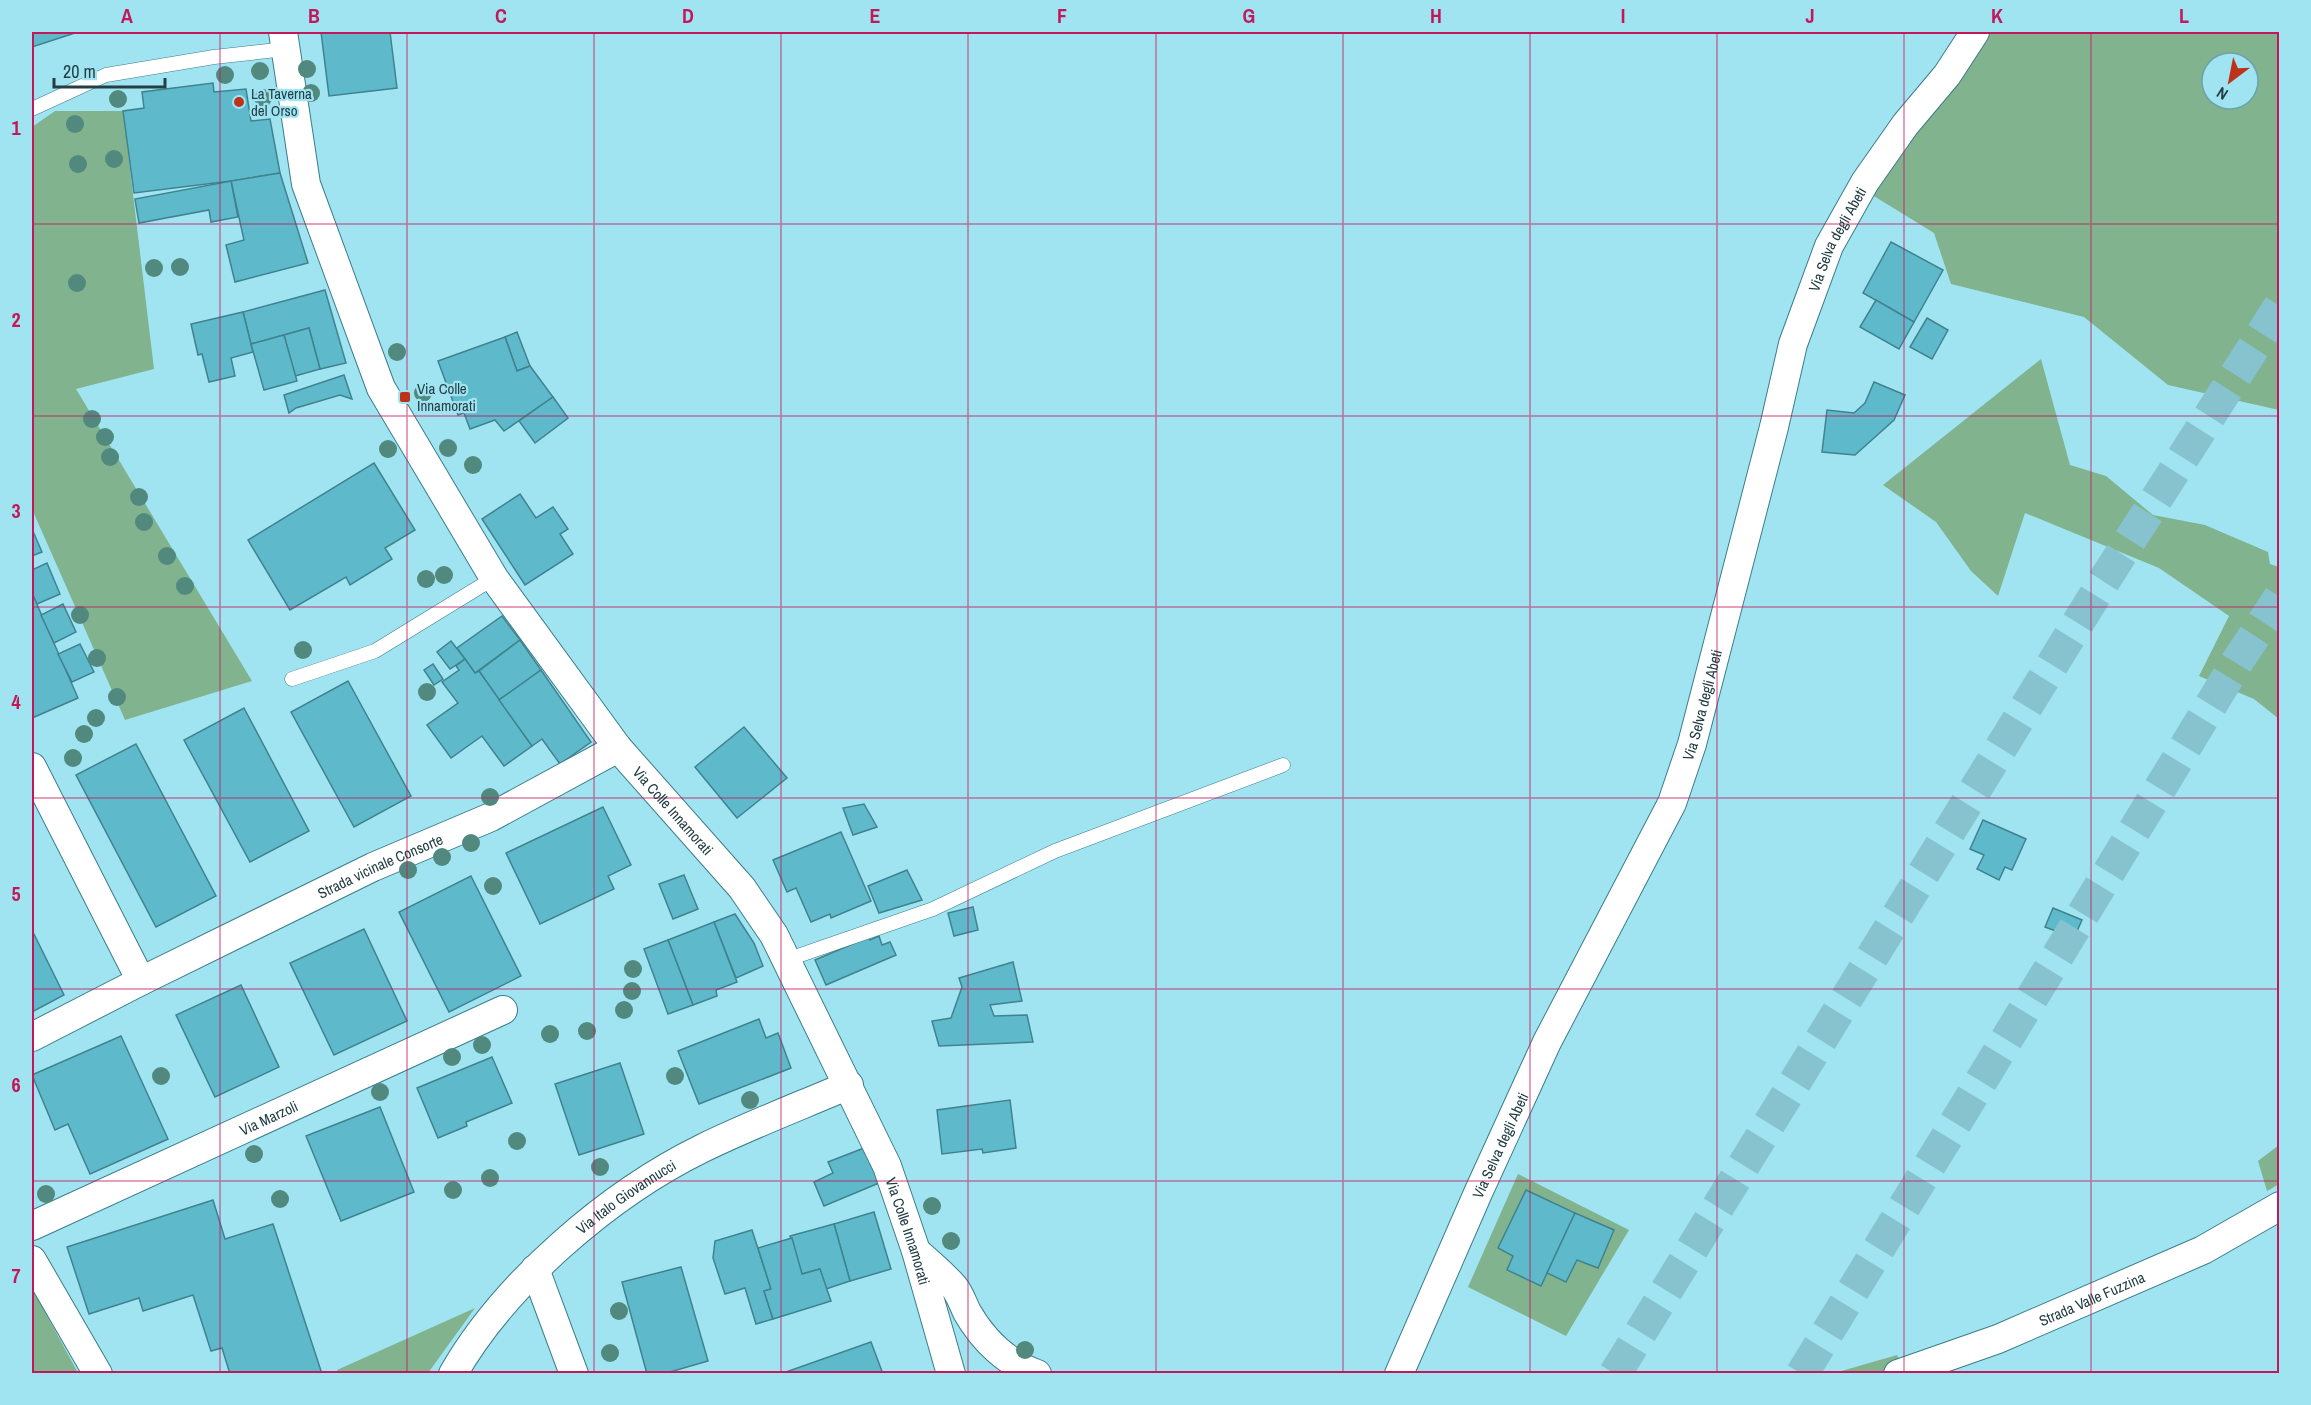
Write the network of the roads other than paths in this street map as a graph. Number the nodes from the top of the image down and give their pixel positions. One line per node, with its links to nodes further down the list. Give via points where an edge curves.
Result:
1 (1975, 32): 24 (street, Via Selva degli Abeti, via 1947,75 1864,182 1829,246 1793,344 1692,744 1672,803 1547,1042)
2 (284, 40): 3 (lane, via 106,75); 4 (street, Via Colle Innamorati, via 306,184 381,388)
3 (32, 109)
4 (494, 578): 5 (lane, via 375,651); 6 (street, Via Colle Innamorati)
5 (292, 679)
6 (618, 748): 9 (street, Via Colle Innamorati, via 742,888); 10 (street, Strada vicinale Consorte, via 491,817 373,867)
7 (1283, 765): 9 (lane, via 1055,851 933,909)
8 (32, 767): 10 (street)
9 (786, 960): 13 (street, Via Colle Innamorati)
10 (141, 981): 12 (street, Strada vicinale Consorte)
11 (504, 1010): 15 (street, Via Marzoli)
12 (32, 1037)
13 (849, 1085): 16 (street, Via Colle Innamorati, via 887,1166); 18 (street, Via Italo Giovannucci, via 702,1148 642,1183)
14 (2280, 1206): 25 (street, Strada Valle Fuzzina, via 2192,1255 1998,1339)
15 (32, 1226)
16 (916, 1251): 22 (street, Via Colle Innamorati); 23 (street, via 955,1289 986,1340)
17 (32, 1260): 19 (street)
18 (535, 1269): 20 (street, Via Italo Giovannucci, via 486,1325); 21 (street)
19 (98, 1374)
20 (453, 1374)
21 (574, 1374)
22 (951, 1374)
23 (1036, 1374)
24 (1399, 1374)
25 (1898, 1374)

